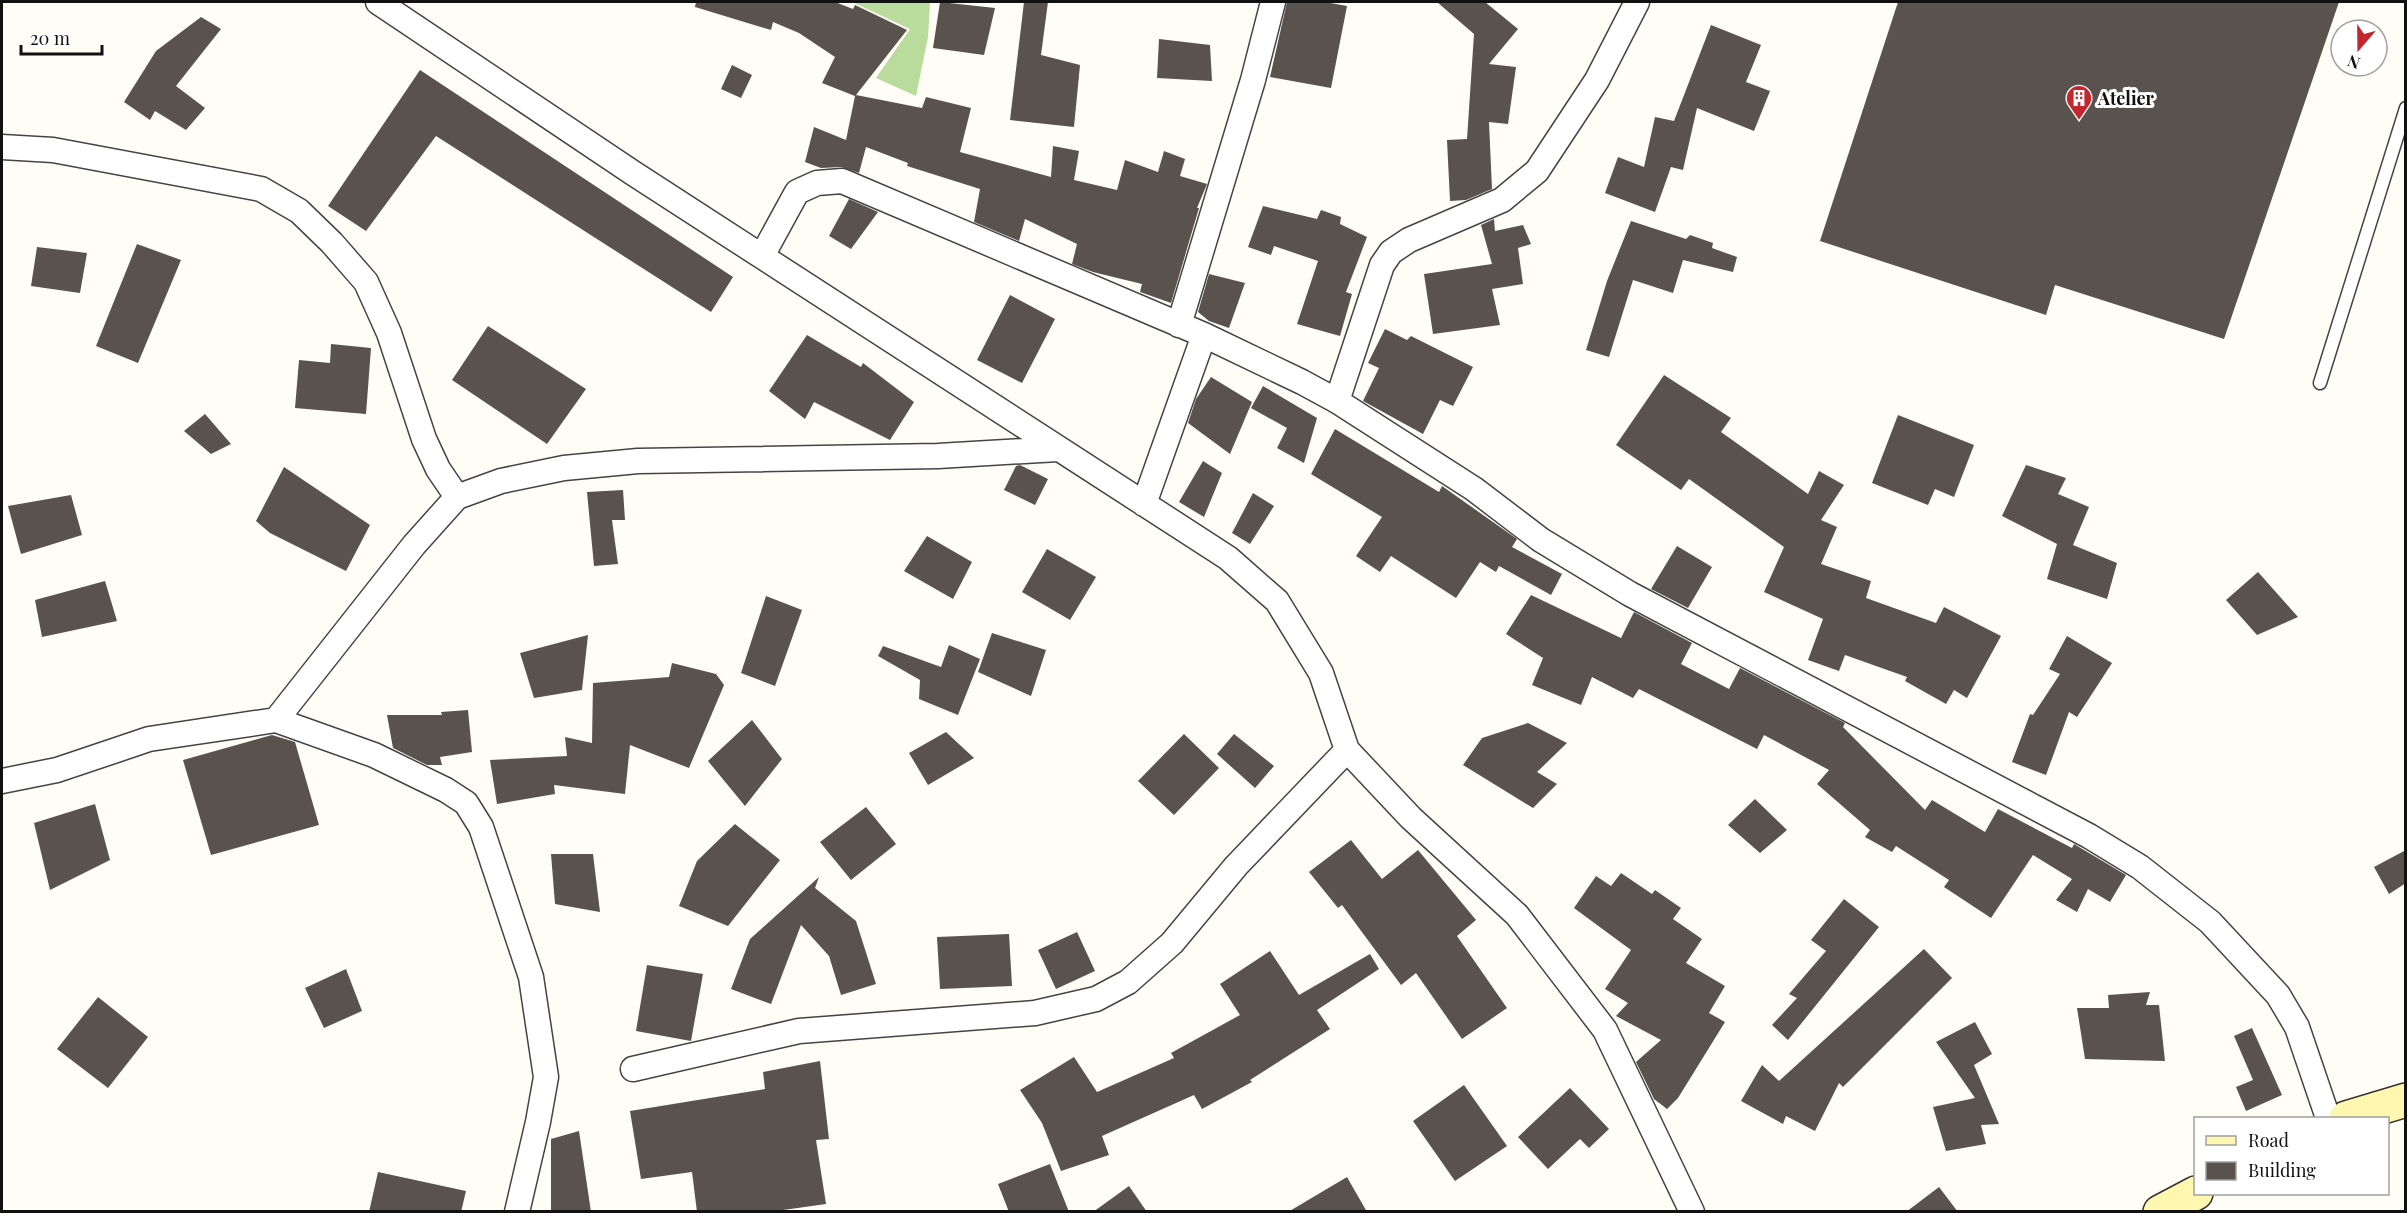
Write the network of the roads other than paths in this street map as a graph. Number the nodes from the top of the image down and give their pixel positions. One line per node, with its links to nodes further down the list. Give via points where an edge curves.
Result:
1 (378, 2): 6 (street)
2 (1273, 2): 7 (street)
3 (1637, 2): 10 (street, via 1597,80 1537,171 1502,200 1390,252 1382,265)
4 (2406, 108): 9 (lane)
5 (2, 147): 12 (street, via 53,150 261,189 299,211 366,282 389,333 424,439)
6 (762, 256): 7 (street, via 797,192 817,183 842,182); 11 (street)
7 (1179, 325): 8 (street)
8 (1204, 335): 10 (street); 13 (street)
9 (2320, 383)
10 (1337, 401): 19 (street, via 1474,489 1541,540 1630,594 2090,836 2140,867 2210,921 2278,995 2297,1028)
11 (1058, 448): 12 (street, via 938,456 638,461 564,468 501,481); 13 (street)
12 (457, 497): 14 (street, via 414,545)
13 (1144, 504): 15 (street, via 1228,558 1277,601 1321,673)
14 (276, 720): 16 (street, via 149,740 57,770); 22 (street, via 374,755 446,790 466,803 481,827 531,977 546,1077)
15 (1347, 750): 17 (street, via 1236,866 1172,943 1128,982 1095,999 1035,1013 800,1030); 23 (street, via 1411,818 1517,915 1605,1030)
16 (2, 781)
17 (633, 1069)
18 (2406, 1100): 20 (street)
19 (2327, 1117)
20 (2352, 1117)
21 (2194, 1194): 24 (street)
22 (517, 1212)
23 (1692, 1212)
24 (2160, 1212)

